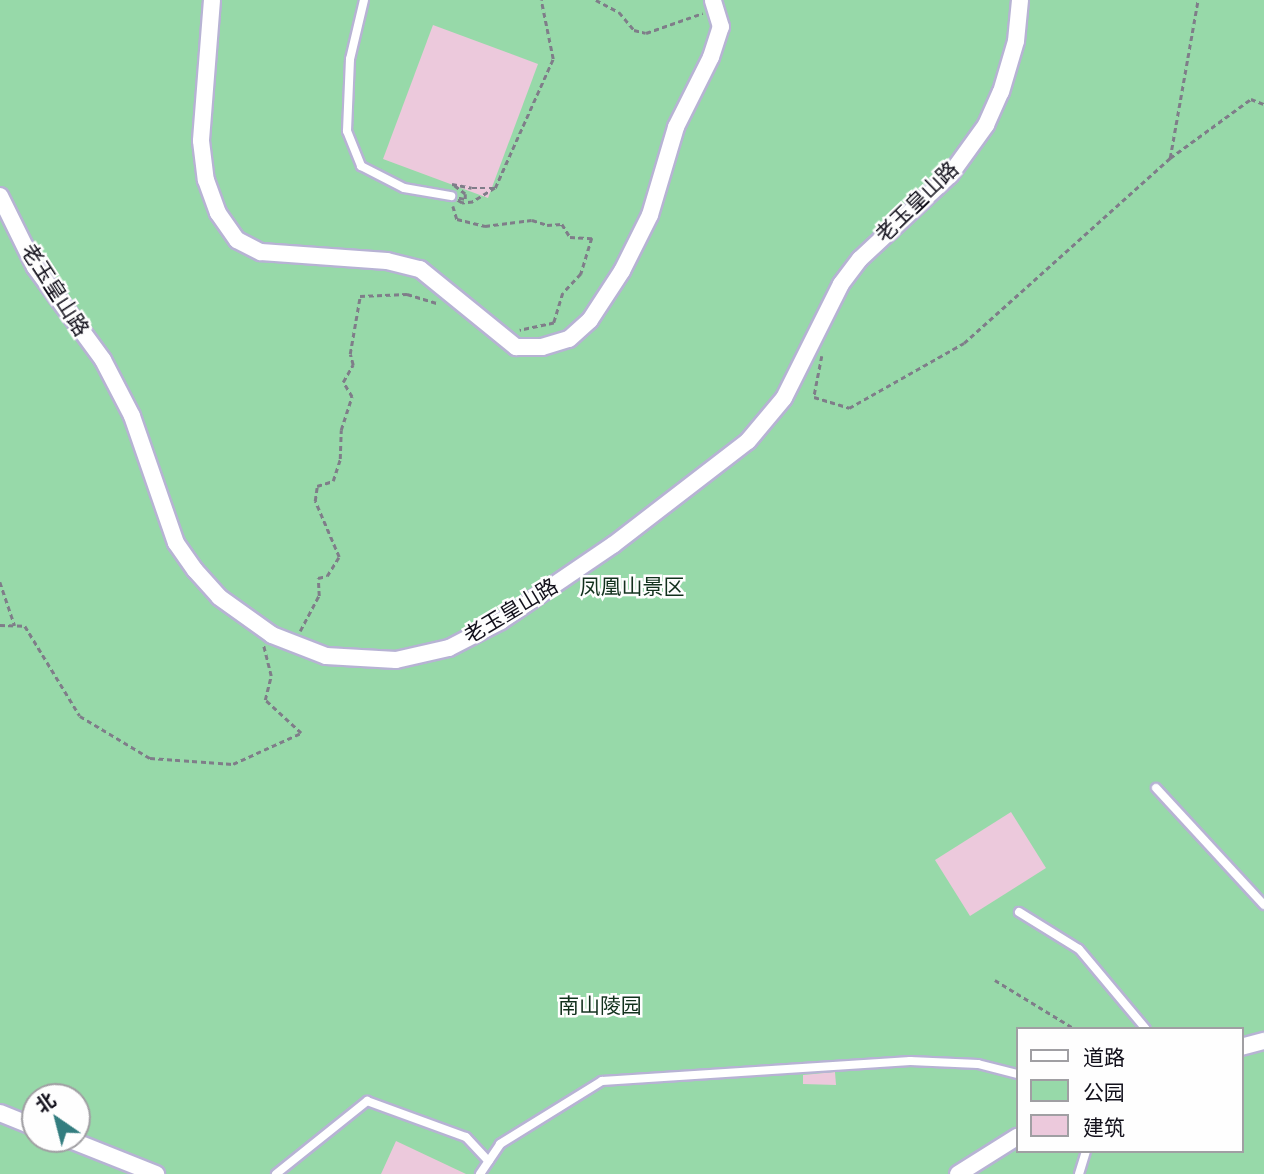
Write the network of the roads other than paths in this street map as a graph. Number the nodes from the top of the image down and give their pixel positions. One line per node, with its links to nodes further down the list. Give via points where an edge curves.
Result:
1 (212, 0): 4 (street, via 201,141 210,191 218,213 237,240 261,252 363,258 420,269 516,347 542,347 569,339 590,320 622,271 650,215 676,127 711,58 721,27)
2 (364, 0): 6 (lane, via 350,59 347,131 360,166 404,188)
3 (1020, 0): 5 (street, 老玉皇山路, via 1016,41 986,125 950,174 860,259 841,284 784,398 748,441 613,545 501,621 449,648 396,660 326,656 272,635 219,597 176,543 132,416 103,360 35,267)
4 (714, 3)
5 (0, 196)
6 (451, 196)
7 (1156, 788): 8 (lane)
8 (1264, 905)
9 (1019, 912): 10 (lane, via 1079,949)
10 (1144, 1027)
11 (1264, 1041): 12 (street)
12 (1243, 1046)
13 (1016, 1074): 19 (lane, via 978,1065 910,1061 602,1081 500,1144)
14 (0, 1113): 15 (street)
15 (21, 1121)
16 (1016, 1138): 23 (street)
17 (91, 1148): 20 (street)
18 (1085, 1153): 24 (lane)
19 (488, 1161): 21 (lane, via 466,1137 367,1101); 22 (lane)
20 (156, 1174)
21 (276, 1174)
22 (480, 1174)
23 (958, 1174)
24 (1079, 1174)

